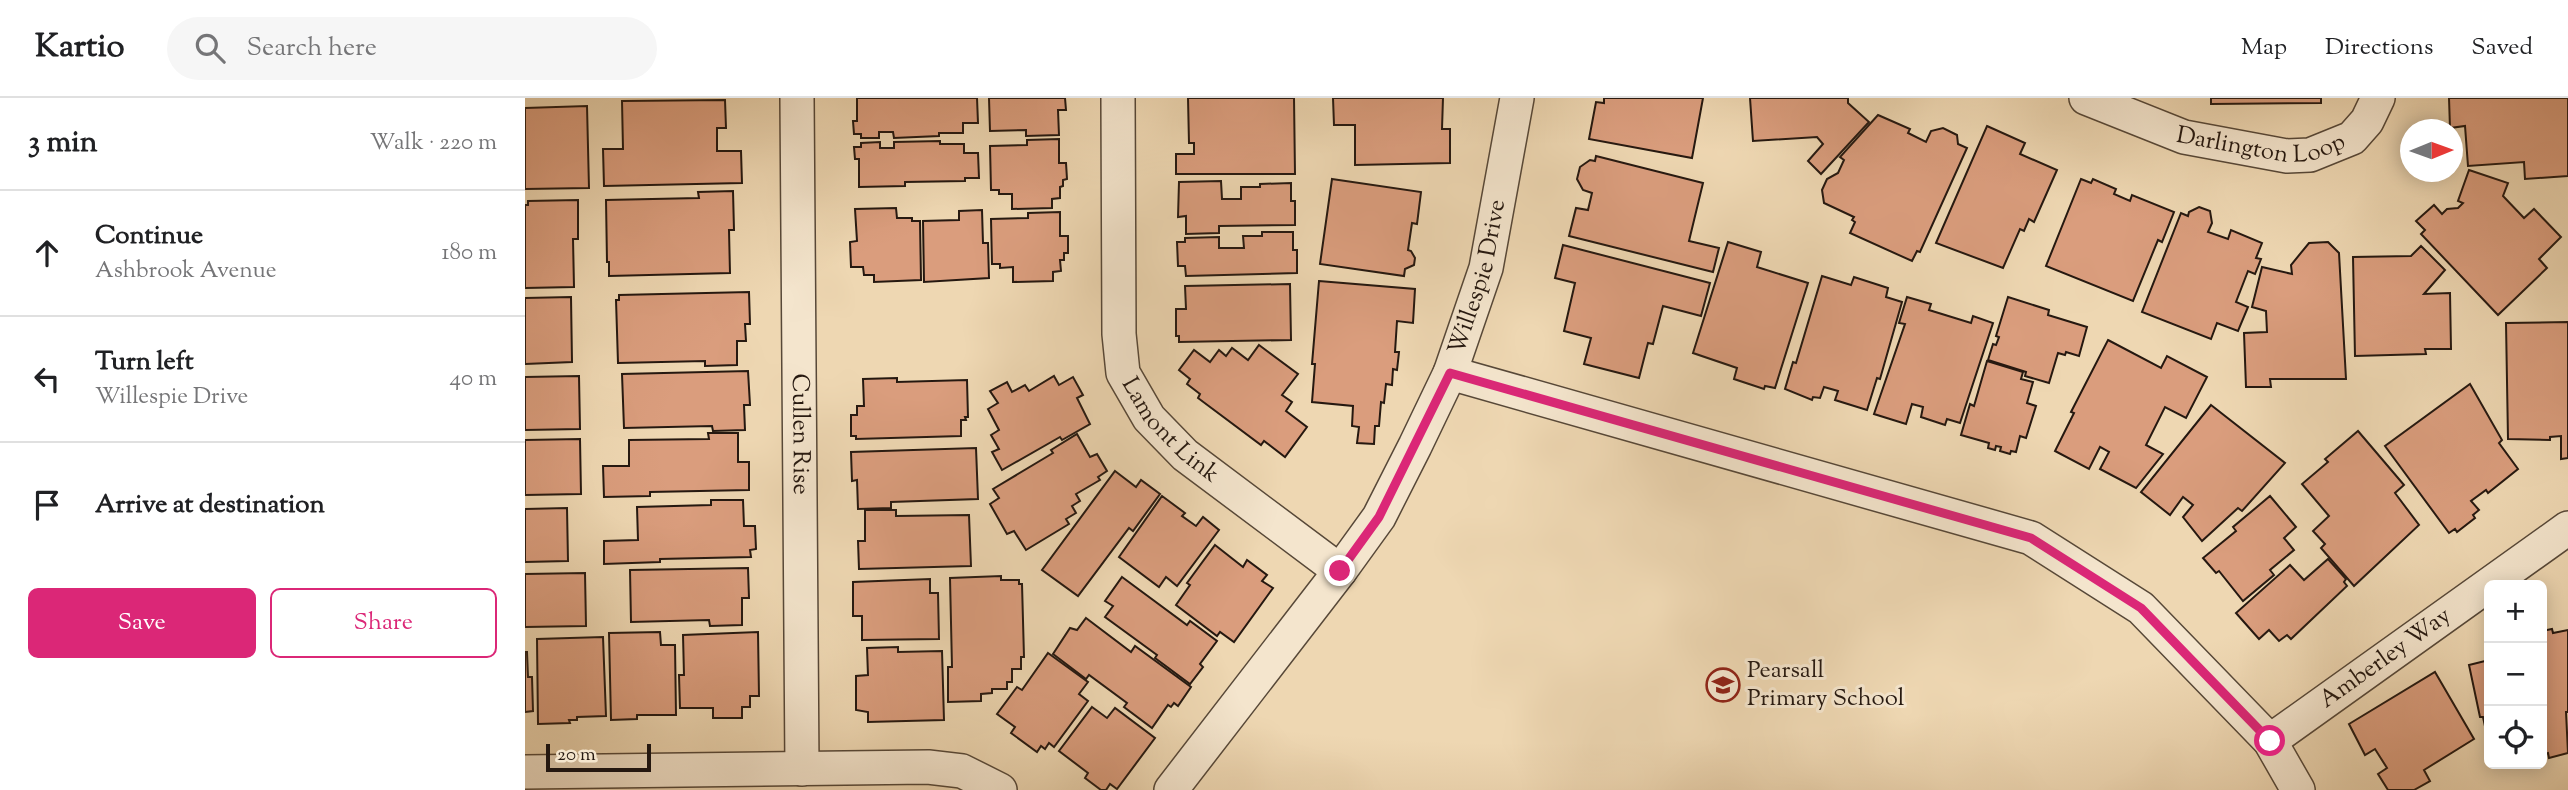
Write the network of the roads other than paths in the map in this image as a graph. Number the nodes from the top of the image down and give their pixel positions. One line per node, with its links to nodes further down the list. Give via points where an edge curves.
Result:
1 (797, 98): 10 (street, Cullen Rise)
2 (1118, 98): 8 (street, Lamont Link, via 1123,373 1149,418 1185,455)
3 (1517, 98): 6 (street, Willespie Drive, via 1486,268)
4 (2086, 98): 5 (street, Darlington Loop, via 2184,137 2287,156 2311,155 2352,138)
5 (2378, 98)
6 (1450, 373): 8 (street, Willespie Drive, via 1379,517); 9 (street, via 2031,538 2141,608)
7 (2568, 528): 9 (street, Amberley Way)
8 (1340, 571): 13 (street, Willespie Drive)
9 (2270, 741): 14 (street)
10 (802, 769): 11 (street); 12 (street, via 928,767 962,771)
11 (525, 772)
12 (1000, 790)
13 (1171, 790)
14 (2298, 790)

